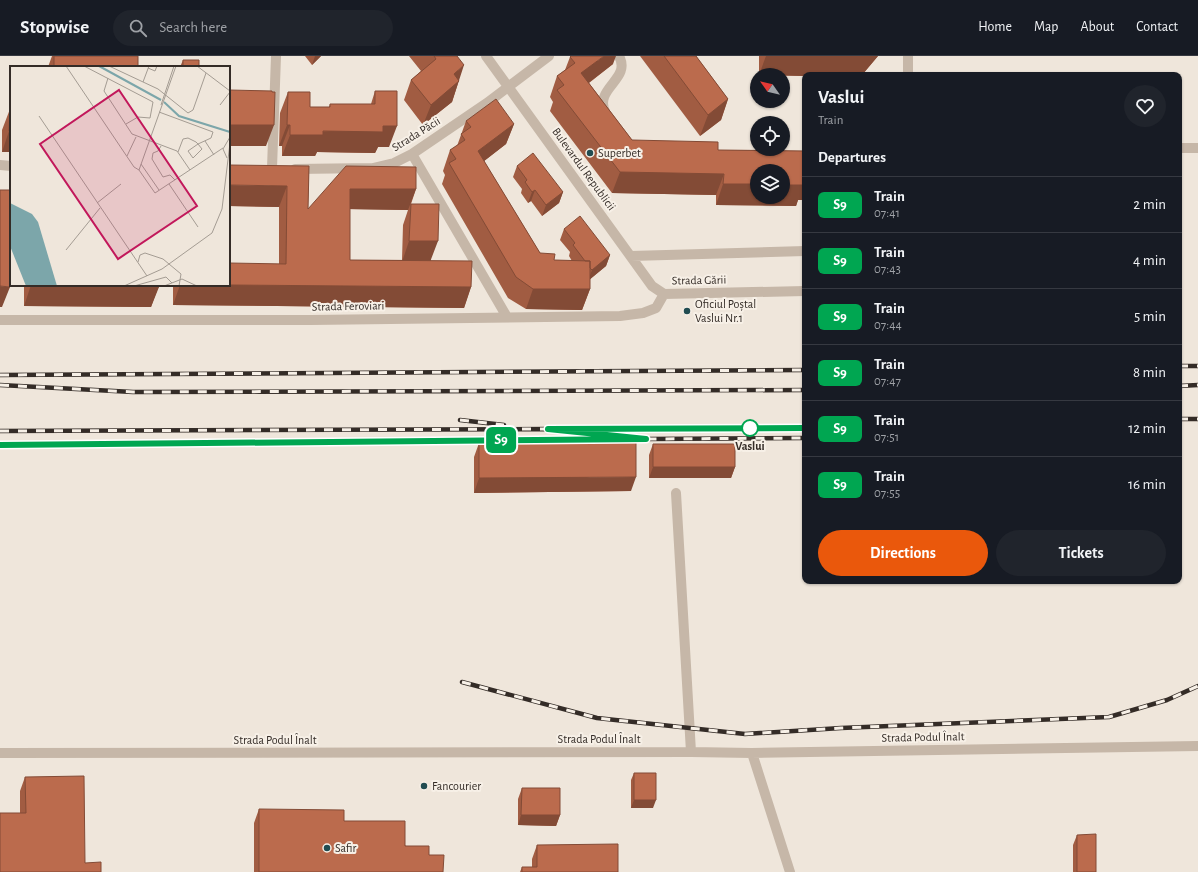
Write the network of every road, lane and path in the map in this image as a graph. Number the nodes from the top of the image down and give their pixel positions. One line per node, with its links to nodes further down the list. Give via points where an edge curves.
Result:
1 (276, 56): 11 (street, Strada Păcii, via 276,168 373,168 394,163)
2 (486, 56): 7 (street, Bulevardul Republicii)
3 (549, 56): 7 (street, Strada Păcii)
4 (619, 56): 8 (street, via 623,67 606,91 602,106)
5 (908, 56): 6 (street)
6 (908, 72)
7 (508, 86): 11 (street, Strada Păcii); 15 (street, Bulevardul Republicii)
8 (614, 124)
9 (1182, 148): 10 (street)
10 (1198, 148)
11 (412, 154): 18 (street)
12 (0, 165): 13 (street)
13 (10, 166)
14 (802, 251): 15 (street)
15 (631, 256): 17 (street, Bulevardul Republicii, via 652,286)
16 (802, 290): 17 (street, Strada Gării)
17 (664, 294): 18 (street, Strada Gării, via 652,311 620,316)
18 (507, 317): 19 (street, Strada Feroviari)
19 (0, 320)
20 (676, 493): 22 (street)
21 (1198, 746): 24 (street, Strada Podul Înalt)
22 (691, 752): 23 (street, Strada Podul Înalt); 24 (street, Strada Podul Înalt)
23 (0, 753)
24 (752, 753): 25 (street)
25 (790, 872)

